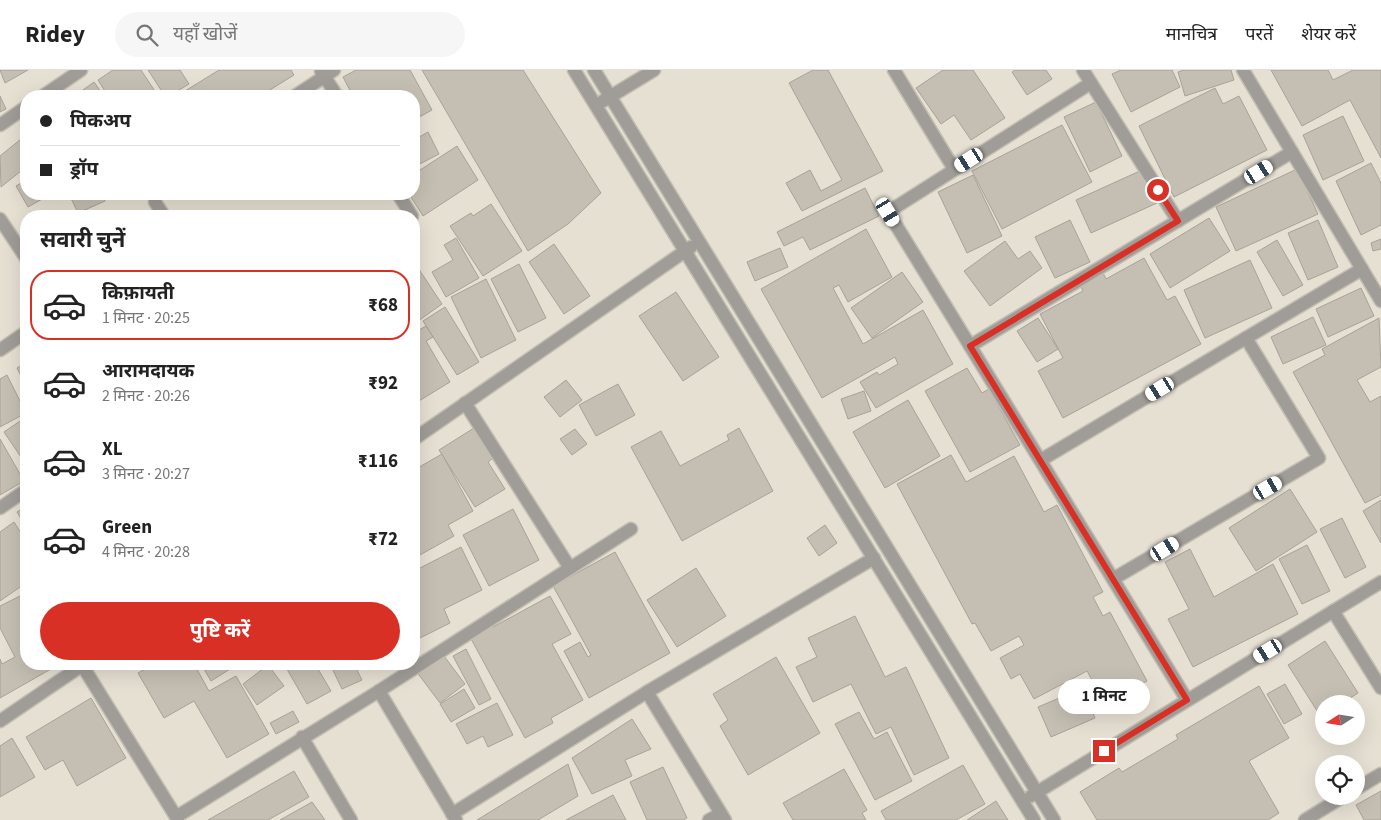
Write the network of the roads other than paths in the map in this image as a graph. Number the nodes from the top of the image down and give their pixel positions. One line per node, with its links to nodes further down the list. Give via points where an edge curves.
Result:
1 (81, 70): 10 (street)
2 (574, 70): 14 (street)
3 (594, 70): 13 (street)
4 (654, 70): 13 (street)
5 (894, 70): 18 (street)
6 (1083, 70): 9 (street)
7 (1243, 70): 17 (street)
8 (326, 72): 11 (street); 12 (street)
9 (1091, 83): 18 (street); 20 (street)
10 (51, 90)
11 (303, 90)
12 (334, 90)
13 (610, 96): 14 (street); 21 (street)
14 (596, 106): 23 (street)
15 (20, 111): 16 (street)
16 (0, 125)
17 (1292, 152): 20 (street); 24 (street)
18 (954, 169): 28 (street, via 888,212)
19 (0, 219): 22 (street)
20 (1178, 221): 28 (street)
21 (700, 242): 23 (street); 53 (street)
22 (20, 249)
23 (685, 251): 30 (street); 36 (street)
24 (1362, 269): 25 (street); 27 (street)
25 (1381, 301)
26 (20, 336): 29 (street)
27 (1246, 338): 32 (street); 38 (street, via 1319,458)
28 (970, 346): 32 (street)
29 (0, 350)
30 (465, 403): 31 (street); 37 (street)
31 (420, 435)
32 (1041, 460): 38 (street)
33 (20, 494): 34 (street)
34 (0, 508)
35 (631, 529): 37 (street)
36 (874, 558): 47 (street); 54 (street)
37 (570, 568): 41 (street)
38 (1113, 579): 48 (street)
39 (1381, 582): 40 (street)
40 (1333, 611): 45 (street); 48 (street)
41 (420, 665)
42 (74, 670): 49 (street)
43 (87, 670): 58 (street)
44 (412, 670): 46 (street)
45 (1381, 688)
46 (379, 691): 50 (street); 56 (street)
47 (647, 692): 56 (street); 57 (street)
48 (1187, 700): 53 (street)
49 (0, 721)
50 (302, 737): 58 (street); 59 (street)
51 (1381, 774): 52 (street)
52 (1365, 784)
53 (1037, 792): 54 (street); 62 (street)
54 (1023, 802): 61 (street)
55 (1329, 805): 63 (street)
56 (454, 817)
57 (723, 817): 60 (street)
58 (177, 818)
59 (351, 820)
60 (709, 820)
61 (1034, 820)
62 (1054, 820)
63 (1305, 820)

